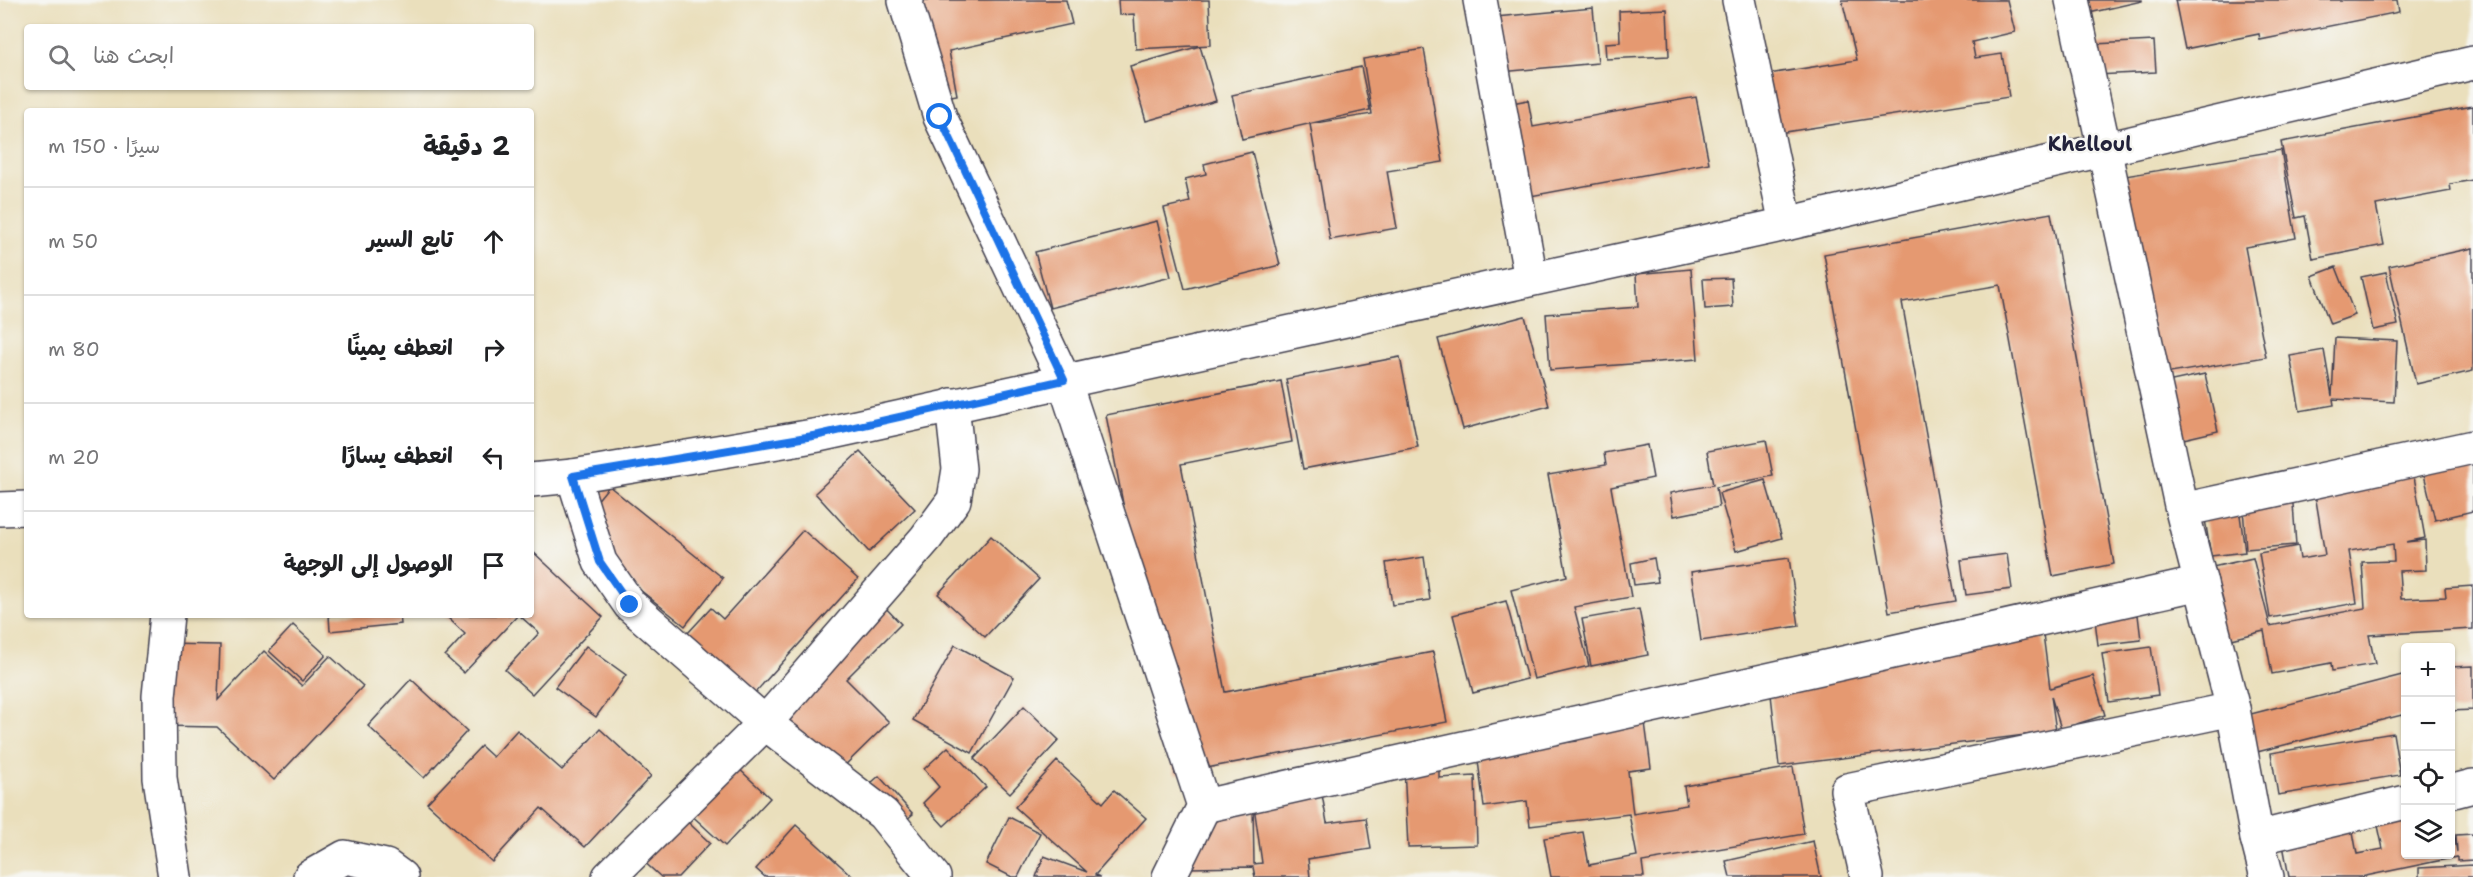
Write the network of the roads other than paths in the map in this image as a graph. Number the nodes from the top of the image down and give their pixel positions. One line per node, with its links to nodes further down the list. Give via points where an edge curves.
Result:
1 (907, 0): 9 (street, via 940,117)
2 (1480, 0): 8 (street)
3 (1739, 0): 7 (street)
4 (2072, 0): 6 (street)
5 (2473, 63): 6 (street)
6 (2104, 150): 7 (street); 16 (street)
7 (1786, 224): 8 (street)
8 (1531, 279): 9 (street)
9 (1064, 380): 10 (street); 24 (street)
10 (952, 405): 12 (street, via 819,435); 20 (street, via 959,469 954,500 926,538)
11 (2473, 447): 16 (street)
12 (573, 476): 13 (street); 20 (street, via 600,562 630,605)
13 (534, 480)
14 (24, 508): 15 (street)
15 (0, 509)
16 (2182, 510): 17 (street)
17 (2201, 583): 19 (street); 24 (street)
18 (167, 618): 27 (street, via 159,696 160,778)
19 (2233, 709): 25 (street); 33 (street, via 1847,790)
20 (765, 723): 30 (street); 31 (street, via 883,814)
21 (2473, 786): 22 (street)
22 (2455, 791)
23 (2401, 803): 25 (street)
24 (1204, 806): 32 (street)
25 (2258, 838): 26 (street)
26 (2264, 876)
27 (175, 877)
28 (310, 877): 29 (street, via 345,857 386,866)
29 (401, 877)
30 (609, 877)
31 (934, 877)
32 (1170, 877)
33 (1867, 877)

